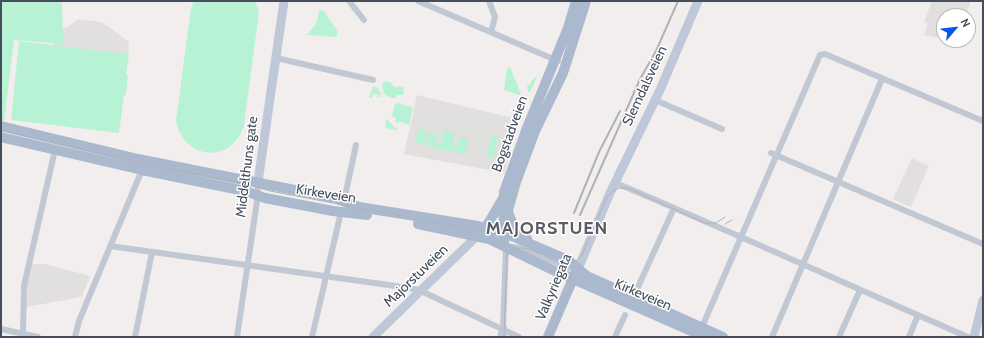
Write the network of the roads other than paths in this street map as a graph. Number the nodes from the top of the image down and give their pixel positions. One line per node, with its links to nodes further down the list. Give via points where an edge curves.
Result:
1 (284, 1): 10 (street, Middelthuns gate)
2 (349, 1): 8 (street)
3 (418, 1): 9 (street)
4 (489, 1): 9 (street, via 495,17)
5 (576, 1): 11 (main road, Bogstadveien)
6 (586, 1): 12 (main road, Bogstadveien)
7 (698, 1): 15 (street, Slemdalsveien)
8 (364, 20)
9 (491, 32): 11 (street)
10 (276, 58): 14 (street); 24 (street, Middelthuns gate)
11 (555, 60): 12 (street); 28 (main road, Bogstadveien, via 527,128)
12 (566, 64): 32 (main road, Bogstadveien, via 535,131)
13 (882, 79): 16 (street); 22 (street, via 822,54 818,57); 25 (street)
14 (373, 80)
15 (655, 100): 18 (street); 26 (street, Slemdalsveien)
16 (983, 121)
17 (1, 126): 24 (main road, Kirkeveien, via 138,159)
18 (722, 129)
19 (1, 137): 21 (main road, Kirkeveien)
20 (356, 145): 29 (street)
21 (55, 150): 23 (main road, Kirkeveien); 54 (street, via 24,286)
22 (774, 154): 25 (street); 35 (street)
23 (142, 170): 27 (main road, Kirkeveien); 38 (street)
24 (258, 182): 27 (street, Middelthuns gate); 29 (main road, Kirkeveien)
25 (838, 182): 37 (street); 41 (street)
26 (616, 183): 30 (street); 43 (street, Valkyriegata)
27 (257, 195): 31 (main road, Kirkeveien); 42 (street, Middelthuns gate)
28 (503, 198): 32 (main road, Bogstadveien); 33 (main road, Majorstuveien)
29 (343, 201): 33 (main road, Kirkeveien, via 418,218 442,220)
30 (674, 208): 35 (street); 46 (street)
31 (341, 212): 33 (main road, Kirkeveien); 44 (street)
32 (506, 217): 34 (main road, Bogstadveien); 36 (main road, Bogstadveien)
33 (481, 232): 34 (main road, Kirkeveien); 39 (main road, Kirkeveien); 48 (street, Majorstuveien)
34 (504, 234): 36 (main road, Kirkeveien); 39 (main road, Bogstadveien)
35 (741, 236): 41 (street); 55 (street)
36 (532, 243): 43 (main road, Kirkeveien, via 568,260)
37 (983, 244)
38 (110, 246): 40 (street); 57 (street, via 79,321)
39 (506, 247): 43 (street, Kirkeveien, via 520,248 560,265); 45 (main road, Kirkeveien); 53 (street, Bogstadveien)
40 (152, 252): 42 (street); 58 (street)
41 (803, 264): 47 (street); 66 (street)
42 (247, 265): 44 (street); 59 (street, Middelthuns gate)
43 (578, 269): 45 (main road, Valkyriegata); 55 (main road, Kirkeveien)
44 (326, 277): 48 (street); 60 (street)
45 (573, 279): 55 (main road, Kirkeveien); 63 (main road, Valkyriegata)
46 (638, 287)
47 (860, 290): 50 (street); 67 (street)
48 (421, 291): 53 (street); 61 (street, Majorstuveien)
49 (983, 300): 70 (street)
50 (918, 315): 68 (street); 69 (street)
51 (625, 316): 64 (street)
52 (1, 329): 54 (street)
53 (502, 333): 62 (street)
54 (23, 334): 56 (street)
55 (701, 334): 65 (main road, Kirkeveien)
56 (37, 337)
57 (75, 337)
58 (135, 337)
59 (237, 337)
60 (312, 337)
61 (374, 337)
62 (519, 337)
63 (548, 337)
64 (615, 337)
65 (723, 337)
66 (772, 337)
67 (838, 337)
68 (909, 337)
69 (968, 337)
70 (974, 337)

